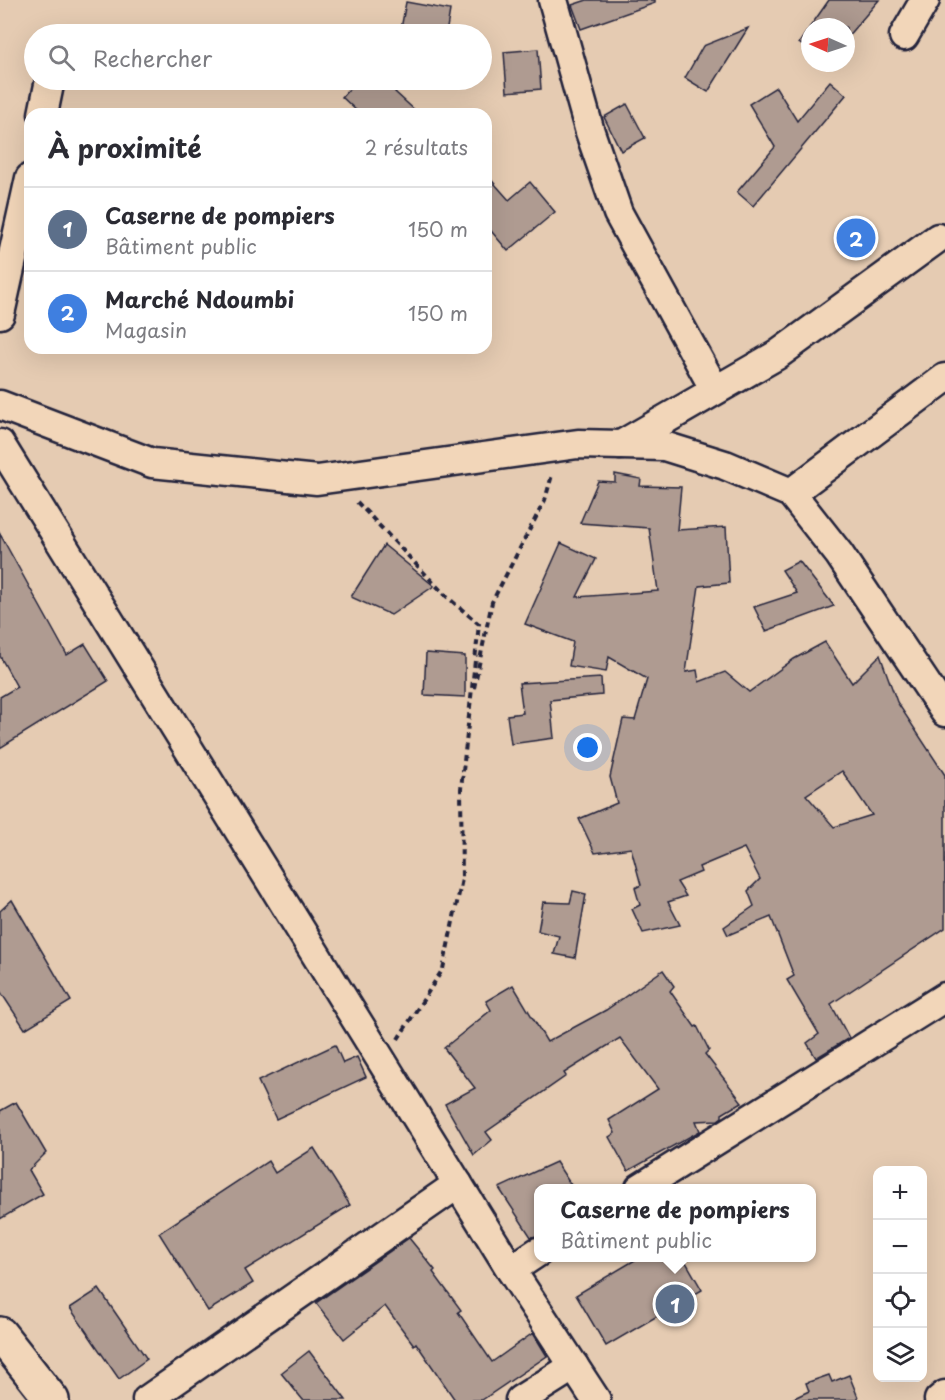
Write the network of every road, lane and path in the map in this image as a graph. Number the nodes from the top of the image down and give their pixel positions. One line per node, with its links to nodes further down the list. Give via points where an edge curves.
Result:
1 (553, 0): 10 (street, via 618,213)
2 (925, 0): 3 (street)
3 (904, 36)
4 (48, 90): 5 (street)
5 (44, 108)
6 (24, 205): 8 (street)
7 (943, 241): 10 (street, via 777,355)
8 (0, 314)
9 (945, 378): 16 (street)
10 (715, 390): 13 (street)
11 (0, 405): 15 (street, via 152,463 318,480)
12 (0, 444): 20 (street)
13 (621, 445): 14 (street); 16 (street, via 664,446 725,465)
14 (560, 447): 15 (street); 18 (path, via 545,500 492,602)
15 (333, 478): 18 (path, via 446,596 480,624)
16 (791, 493): 17 (street, via 839,554)
17 (945, 712)
18 (467, 718): 20 (path, via 461,789 462,879 443,969)
19 (945, 997): 22 (street)
20 (383, 1062): 21 (street)
21 (458, 1184): 24 (street); 29 (street)
22 (646, 1184)
23 (534, 1255): 24 (street)
24 (511, 1270): 26 (street)
25 (0, 1334): 28 (highway)
26 (574, 1366): 30 (street); 31 (street)
27 (945, 1395): 32 (street)
28 (52, 1400)
29 (147, 1400)
30 (520, 1400)
31 (596, 1400)
32 (939, 1400)

